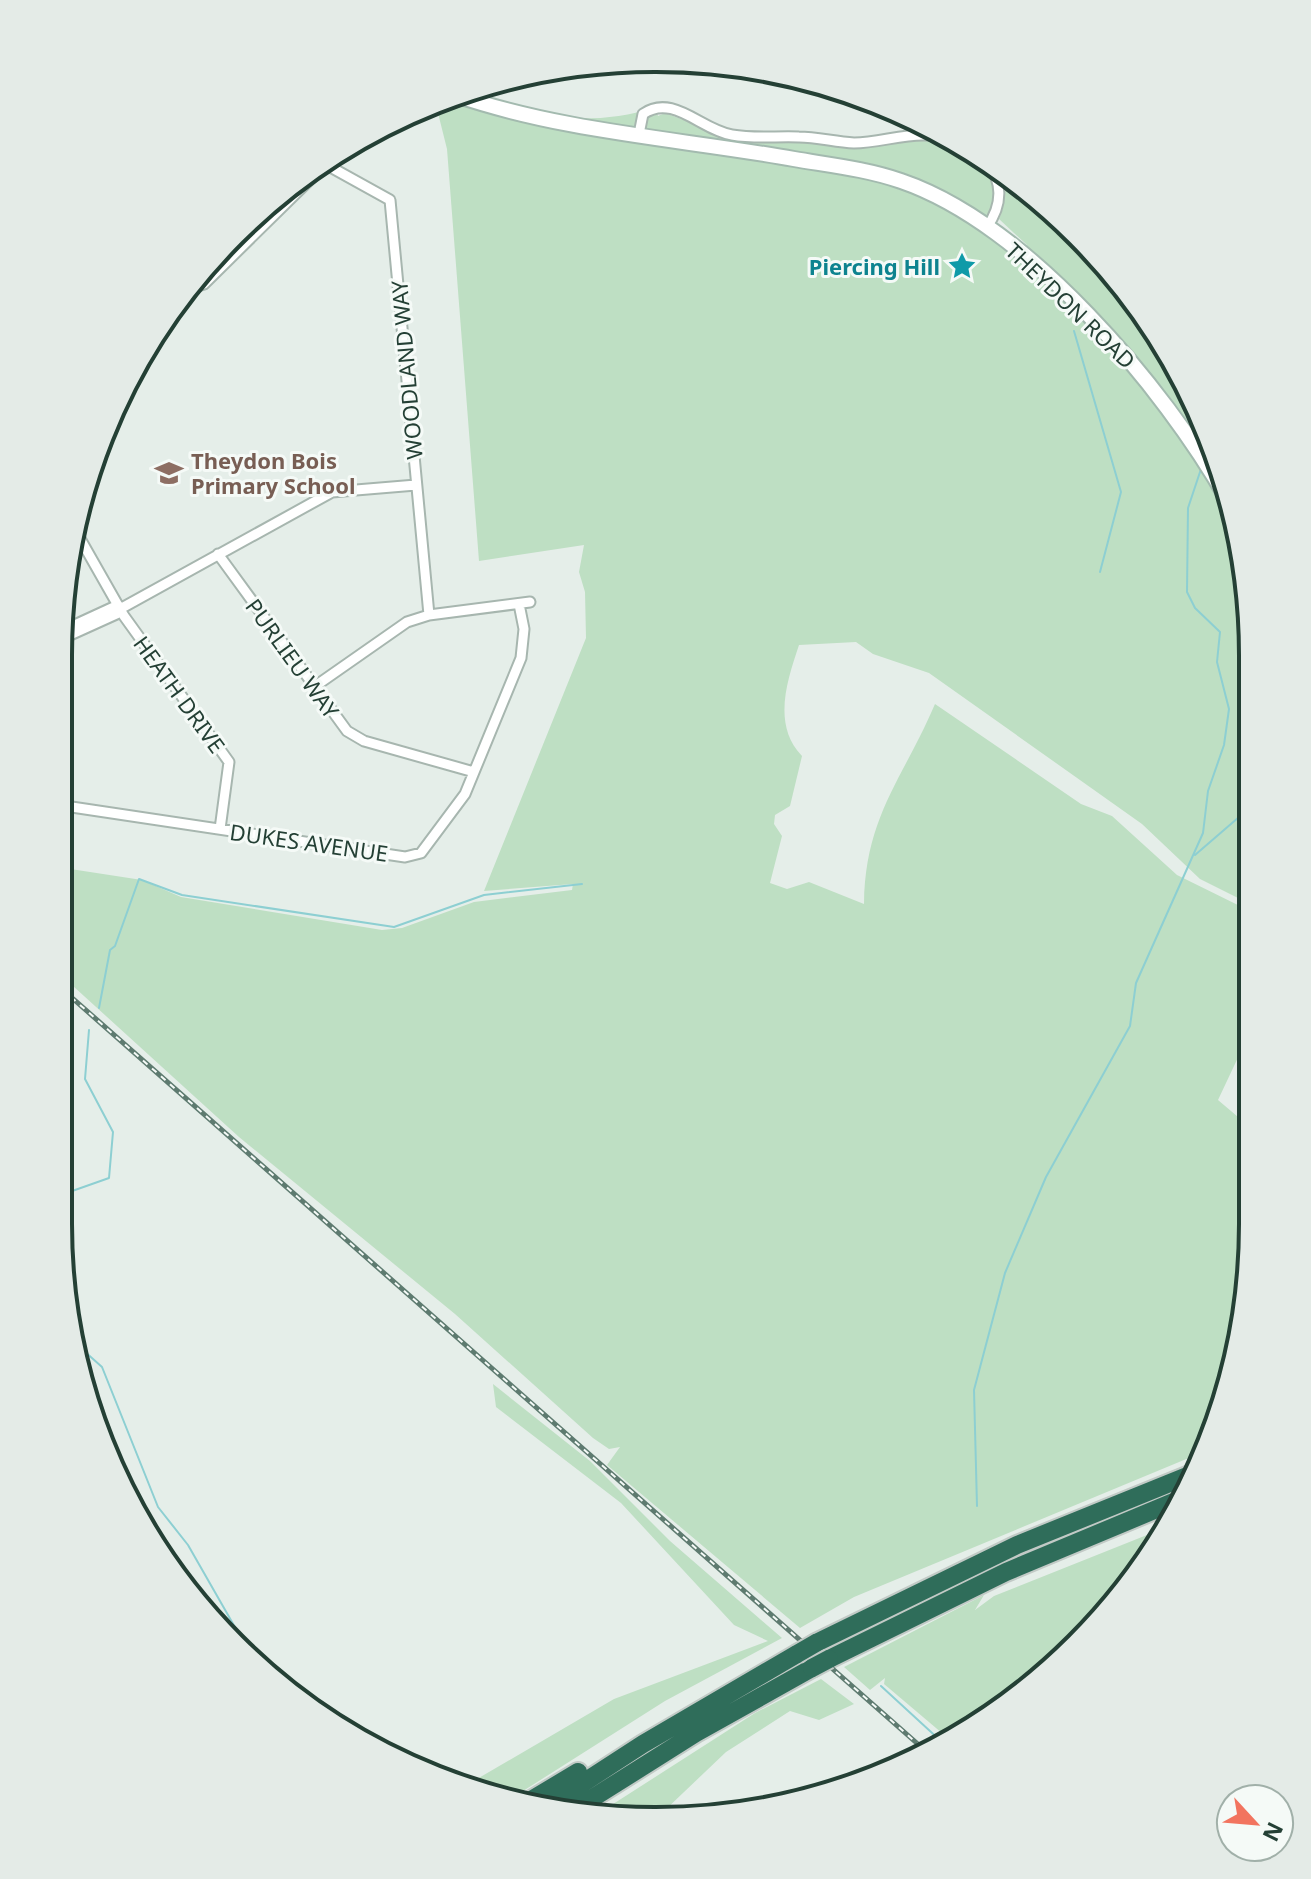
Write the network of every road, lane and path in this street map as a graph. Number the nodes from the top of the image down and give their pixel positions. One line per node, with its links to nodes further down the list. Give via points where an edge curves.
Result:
1 (476, 100): 2 (street, via 545,119)
2 (639, 134): 3 (street, via 643,114 666,107 732,135 856,143); 7 (street, THEYDON ROAD, via 901,181)
3 (921, 136)
4 (333, 169): 10 (street, WOODLAND WAY, via 390,200)
5 (996, 182): 7 (street, via 1000,201)
6 (274, 214): 8 (street)
7 (987, 227): 9 (street, THEYDON ROAD, via 1020,251 1120,349)
8 (217, 272)
9 (1204, 457)
10 (416, 485): 12 (street, via 332,492); 16 (street, WOODLAND WAY)
11 (83, 543): 15 (street, HEATH DRIVE)
12 (218, 554): 15 (street); 19 (street, PURLIEU WAY)
13 (530, 602): 14 (street)
14 (519, 604): 16 (street); 20 (street, DUKES AVENUE, via 524,629 521,658)
15 (120, 609): 17 (street); 18 (street); 22 (street, HEATH DRIVE, via 229,762)
16 (429, 615): 19 (street, via 407,622)
17 (73, 626)
18 (73, 634)
19 (314, 687): 20 (street, PURLIEU WAY, via 347,731 364,741)
20 (474, 772): 22 (street, DUKES AVENUE, via 465,794 416,856)
21 (72, 807): 22 (street, DUKES AVENUE)
22 (220, 829)
23 (1181, 1479): 26 (highway, bridge, via 1017,1545 816,1643)
24 (1167, 1505): 25 (highway, bridge, via 1029,1562 829,1659)
25 (716, 1721): 29 (highway); 30 (highway, via 687,1748)
26 (643, 1744): 27 (highway, via 609,1754); 28 (highway)
27 (539, 1795)
28 (559, 1799)
29 (585, 1803)
30 (600, 1804)

